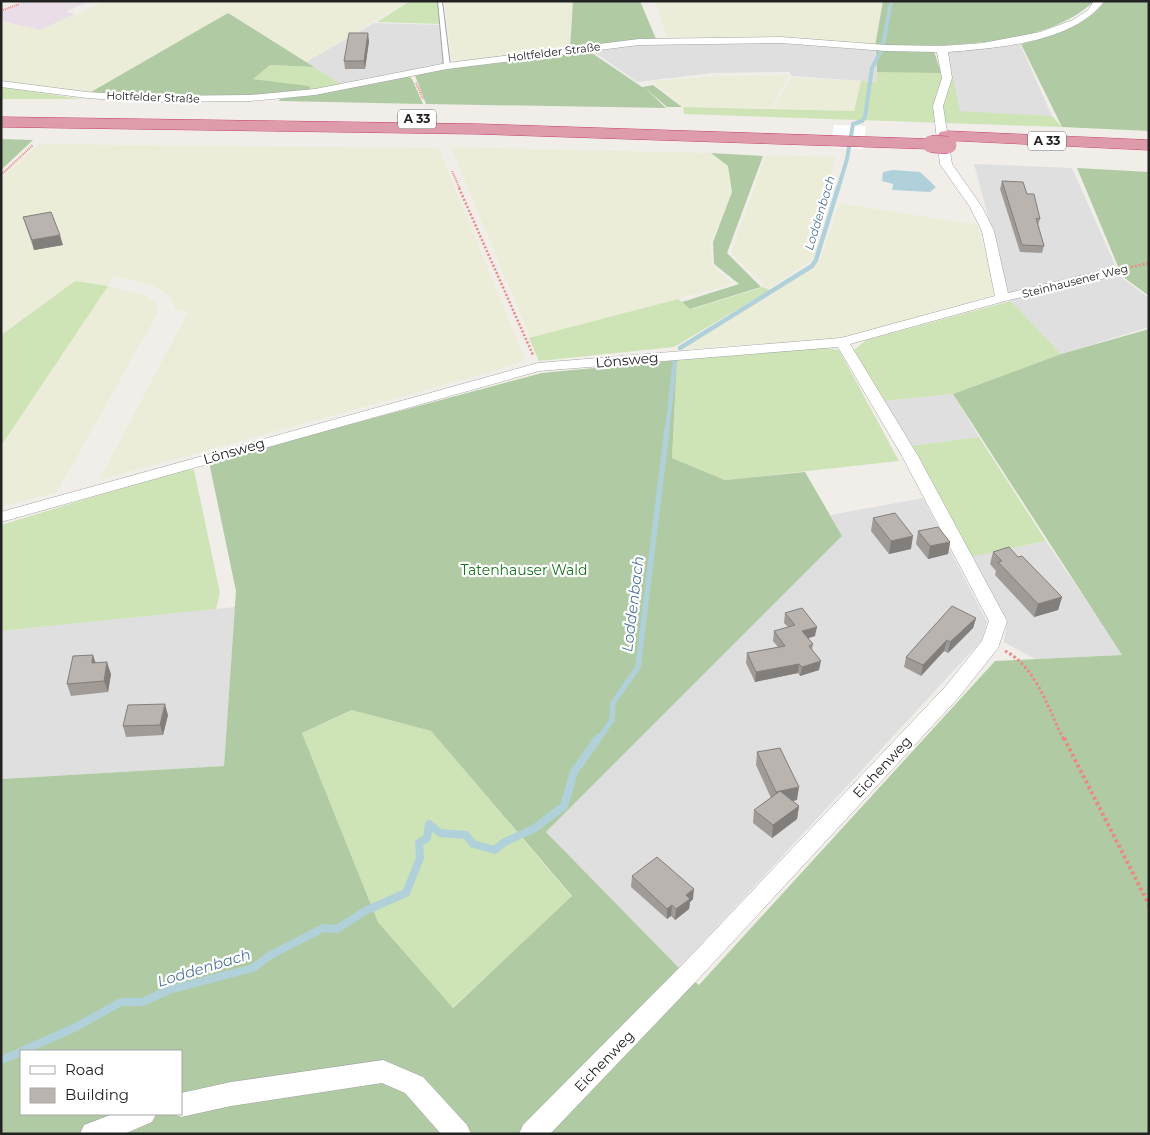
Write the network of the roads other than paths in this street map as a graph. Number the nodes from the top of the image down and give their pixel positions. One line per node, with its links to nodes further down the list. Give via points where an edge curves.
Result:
1 (440, 1): 4 (lane)
2 (1099, 1): 3 (street, Holtfelder Straße, via 1091,12 1076,22 1042,35 982,46)
3 (942, 49): 4 (street, Holtfelder Straße, via 772,40 639,42); 13 (street, via 947,78 938,106 946,164 976,207 988,231)
4 (447, 66): 5 (street, Holtfelder Straße, via 315,92 250,98 147,99)
5 (1, 84)
6 (1, 114): 8 (highway, A 33, via 482,121)
7 (1, 122): 8 (highway, A 33)
8 (832, 136): 9 (highway, A 33)
9 (939, 140): 10 (highway, A 33); 11 (highway, A 33)
10 (1149, 145)
11 (1149, 154)
12 (1114, 272): 13 (street, Steinhausener Weg)
13 (1002, 298): 14 (street, Lönsweg)
14 (842, 342): 15 (street, Lönsweg, via 538,367); 20 (street, Eichenweg, via 910,456 998,621 991,643 945,699 694,968)
15 (1, 517)
16 (182, 1105): 19 (street, via 231,1094 384,1071 414,1085)
17 (140, 1115): 18 (street)
18 (93, 1134)
19 (458, 1134)
20 (532, 1134)

